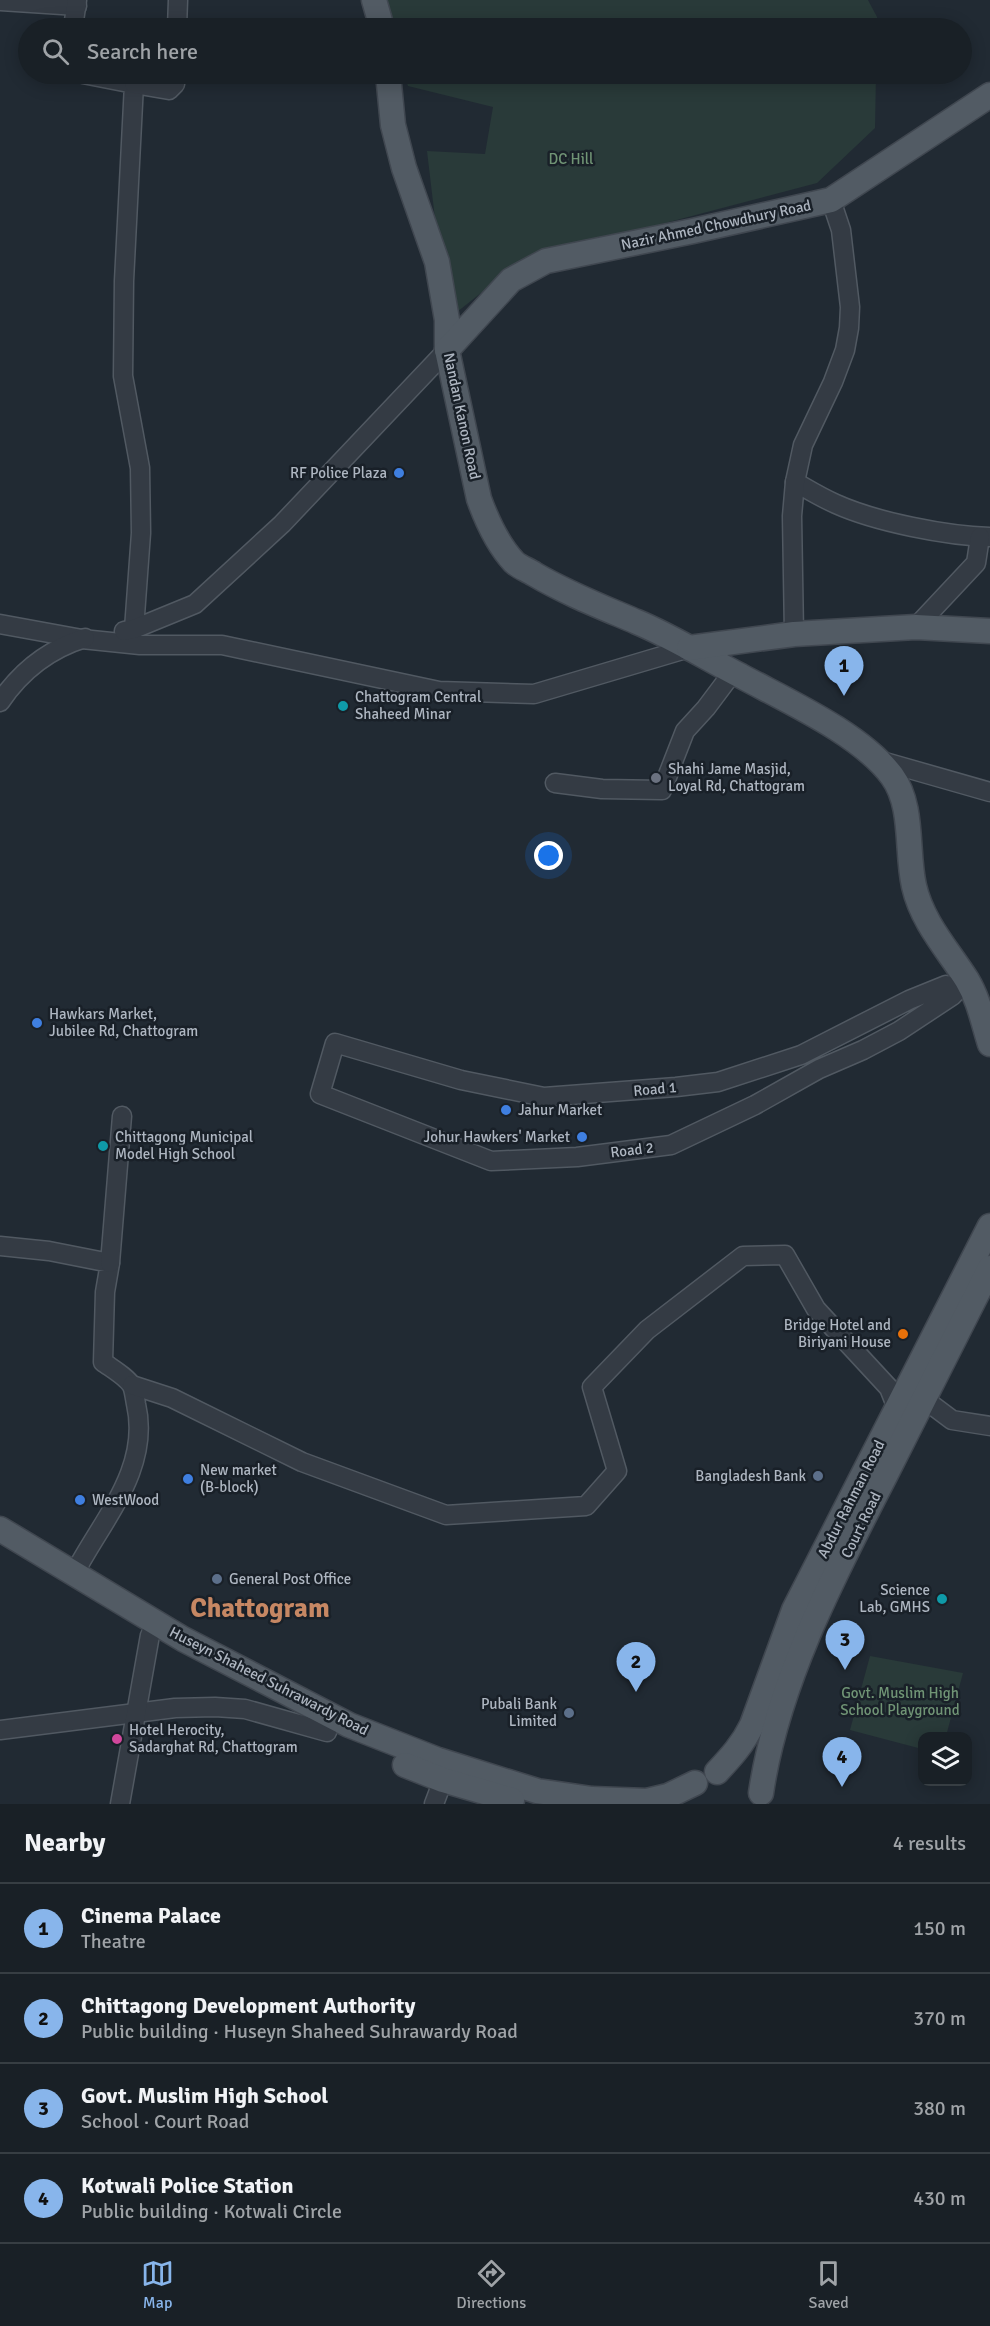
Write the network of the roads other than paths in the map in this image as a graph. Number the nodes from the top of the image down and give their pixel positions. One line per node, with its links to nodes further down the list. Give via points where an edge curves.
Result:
1 (0, 0): 4 (street)
2 (178, 0): 6 (street)
3 (374, 0): 7 (main road)
4 (77, 3): 5 (street)
5 (75, 18)
6 (177, 18)
7 (379, 18)
8 (134, 84): 9 (street, via 169,90); 18 (street, via 123,376 140,468 141,533)
9 (176, 84)
10 (389, 84): 13 (main road, Nandan Kanon Road, via 393,125 404,168 437,262 447,320)
11 (988, 99): 12 (main road, Nazir Ahmed Chowdhury Road)
12 (831, 200): 13 (main road, Nazir Ahmed Chowdhury Road, via 546,261 511,280); 14 (street, via 841,230 849,328 833,382 803,445)
13 (447, 350): 18 (street, via 282,524 195,604); 22 (main road, Nandan Kanon Road, via 479,499 515,563)
14 (795, 482): 15 (street, via 837,505 888,521); 20 (street)
15 (985, 537): 17 (street, via 976,563)
16 (0, 624): 21 (street)
17 (916, 627): 19 (main road); 20 (main road)
18 (134, 628): 21 (street)
19 (990, 631)
20 (794, 634): 22 (main road)
21 (82, 639): 22 (street, via 140,645 222,645 439,691 534,694); 24 (street, via 28,668)
22 (689, 648): 23 (main road, Nandan Kanon Road)
23 (733, 672): 25 (main road, Nandan Kanon Road, via 856,742); 26 (street, via 685,731 662,790)
24 (0, 702)
25 (878, 760): 27 (street); 28 (main road, Nandan Kanon Road, via 901,791 914,886 924,912)
26 (555, 783)
27 (990, 792)
28 (972, 993): 29 (main road, Nandan Kanon Road); 30 (street, Road 1, via 946,985 801,1055 718,1082 676,1087 544,1097 461,1080 335,1043); 30 (street, Road 2, via 671,1145 577,1157 491,1161 320,1094)
29 (990, 1044)
30 (330, 1062)
31 (122, 1116): 34 (street)
32 (990, 1226): 38 (main road, Abdur Rahman Road)
33 (0, 1246): 34 (street)
34 (110, 1263): 36 (street, via 103,1362)
35 (990, 1268): 37 (main road, Court Road)
36 (132, 1385): 38 (street, via 172,1398 302,1462 446,1515 586,1506 617,1471 592,1387 647,1330 743,1256 785,1255 816,1309 889,1388); 42 (street, via 139,1416 137,1448 129,1477)
37 (924, 1399): 39 (street, via 952,1420); 49 (main road, Court Road, via 804,1642 766,1759)
38 (897, 1408): 47 (main road, Abdur Rahman Road, via 794,1610 748,1733 733,1756)
39 (987, 1431)
40 (0, 1529): 42 (main road, Huseyn Shaheed Suhrawardy Road)
41 (0, 1541): 43 (main road)
42 (74, 1574): 47 (main road, Huseyn Shaheed Suhrawardy Road, via 183,1639 329,1716 438,1760 537,1791 592,1799 647,1801 668,1796)
43 (150, 1635): 44 (street); 46 (main road)
44 (135, 1714): 45 (street); 46 (street, via 175,1708 245,1709); 50 (street)
45 (0, 1730)
46 (327, 1732): 48 (main road)
47 (706, 1777): 49 (main road, via 734,1772 749,1780); 53 (main road, via 689,1791)
48 (443, 1780): 51 (street); 52 (main road)
49 (763, 1798)
50 (120, 1804)
51 (434, 1804)
52 (529, 1804)
53 (684, 1804)

